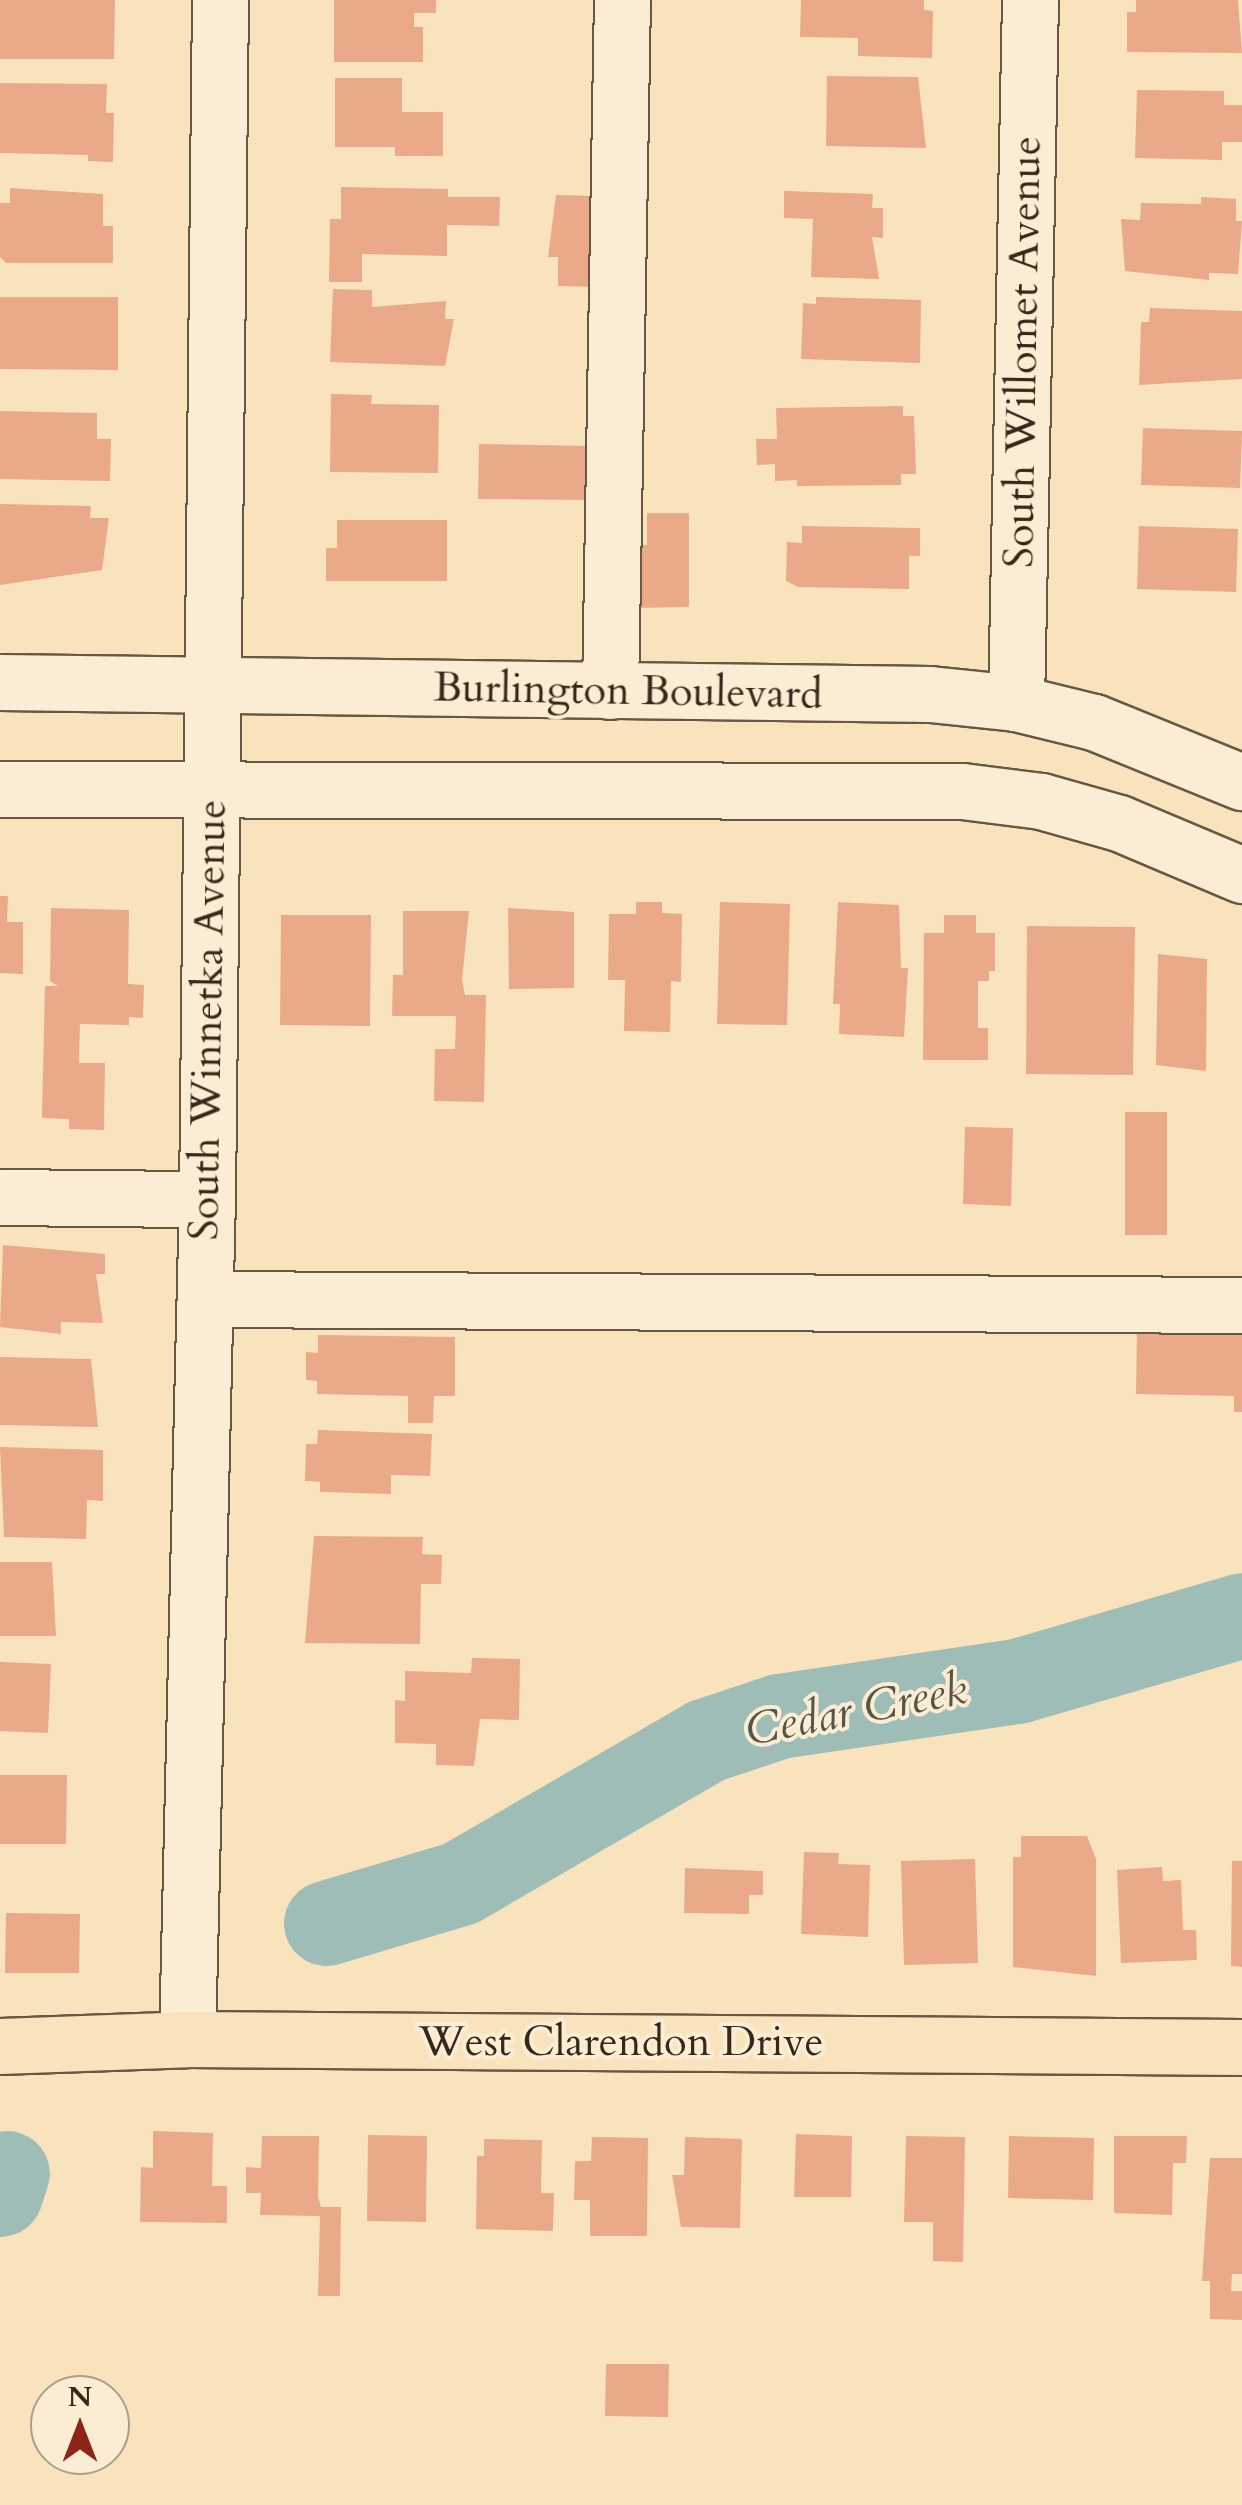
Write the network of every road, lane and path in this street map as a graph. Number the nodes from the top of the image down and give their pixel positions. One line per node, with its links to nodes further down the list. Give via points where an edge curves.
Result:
1 (220, 0): 5 (street, South Winnetka Avenue)
2 (622, 0): 6 (street)
3 (1030, 0): 7 (street, South Willomet Avenue)
4 (0, 682): 5 (street, Burlington Boulevard)
5 (211, 685): 6 (street, Burlington Boulevard); 10 (street, South Winnetka Avenue)
6 (610, 690): 7 (street, Burlington Boulevard, via 930,694)
7 (1016, 703): 8 (street, Burlington Boulevard, via 1094,722)
8 (1242, 782)
9 (0, 788): 10 (street)
10 (211, 790): 11 (street, via 962,791 1120,823); 13 (street, South Winnetka Avenue)
11 (1242, 875)
12 (0, 1197): 13 (street)
13 (207, 1199): 14 (street, South Winnetka Avenue)
14 (205, 1299): 15 (street); 16 (street, South Winnetka Avenue)
15 (1242, 1305)
16 (187, 2039): 17 (main road, West Clarendon Drive); 18 (main road, West Clarendon Drive)
17 (0, 2046)
18 (1242, 2048)

